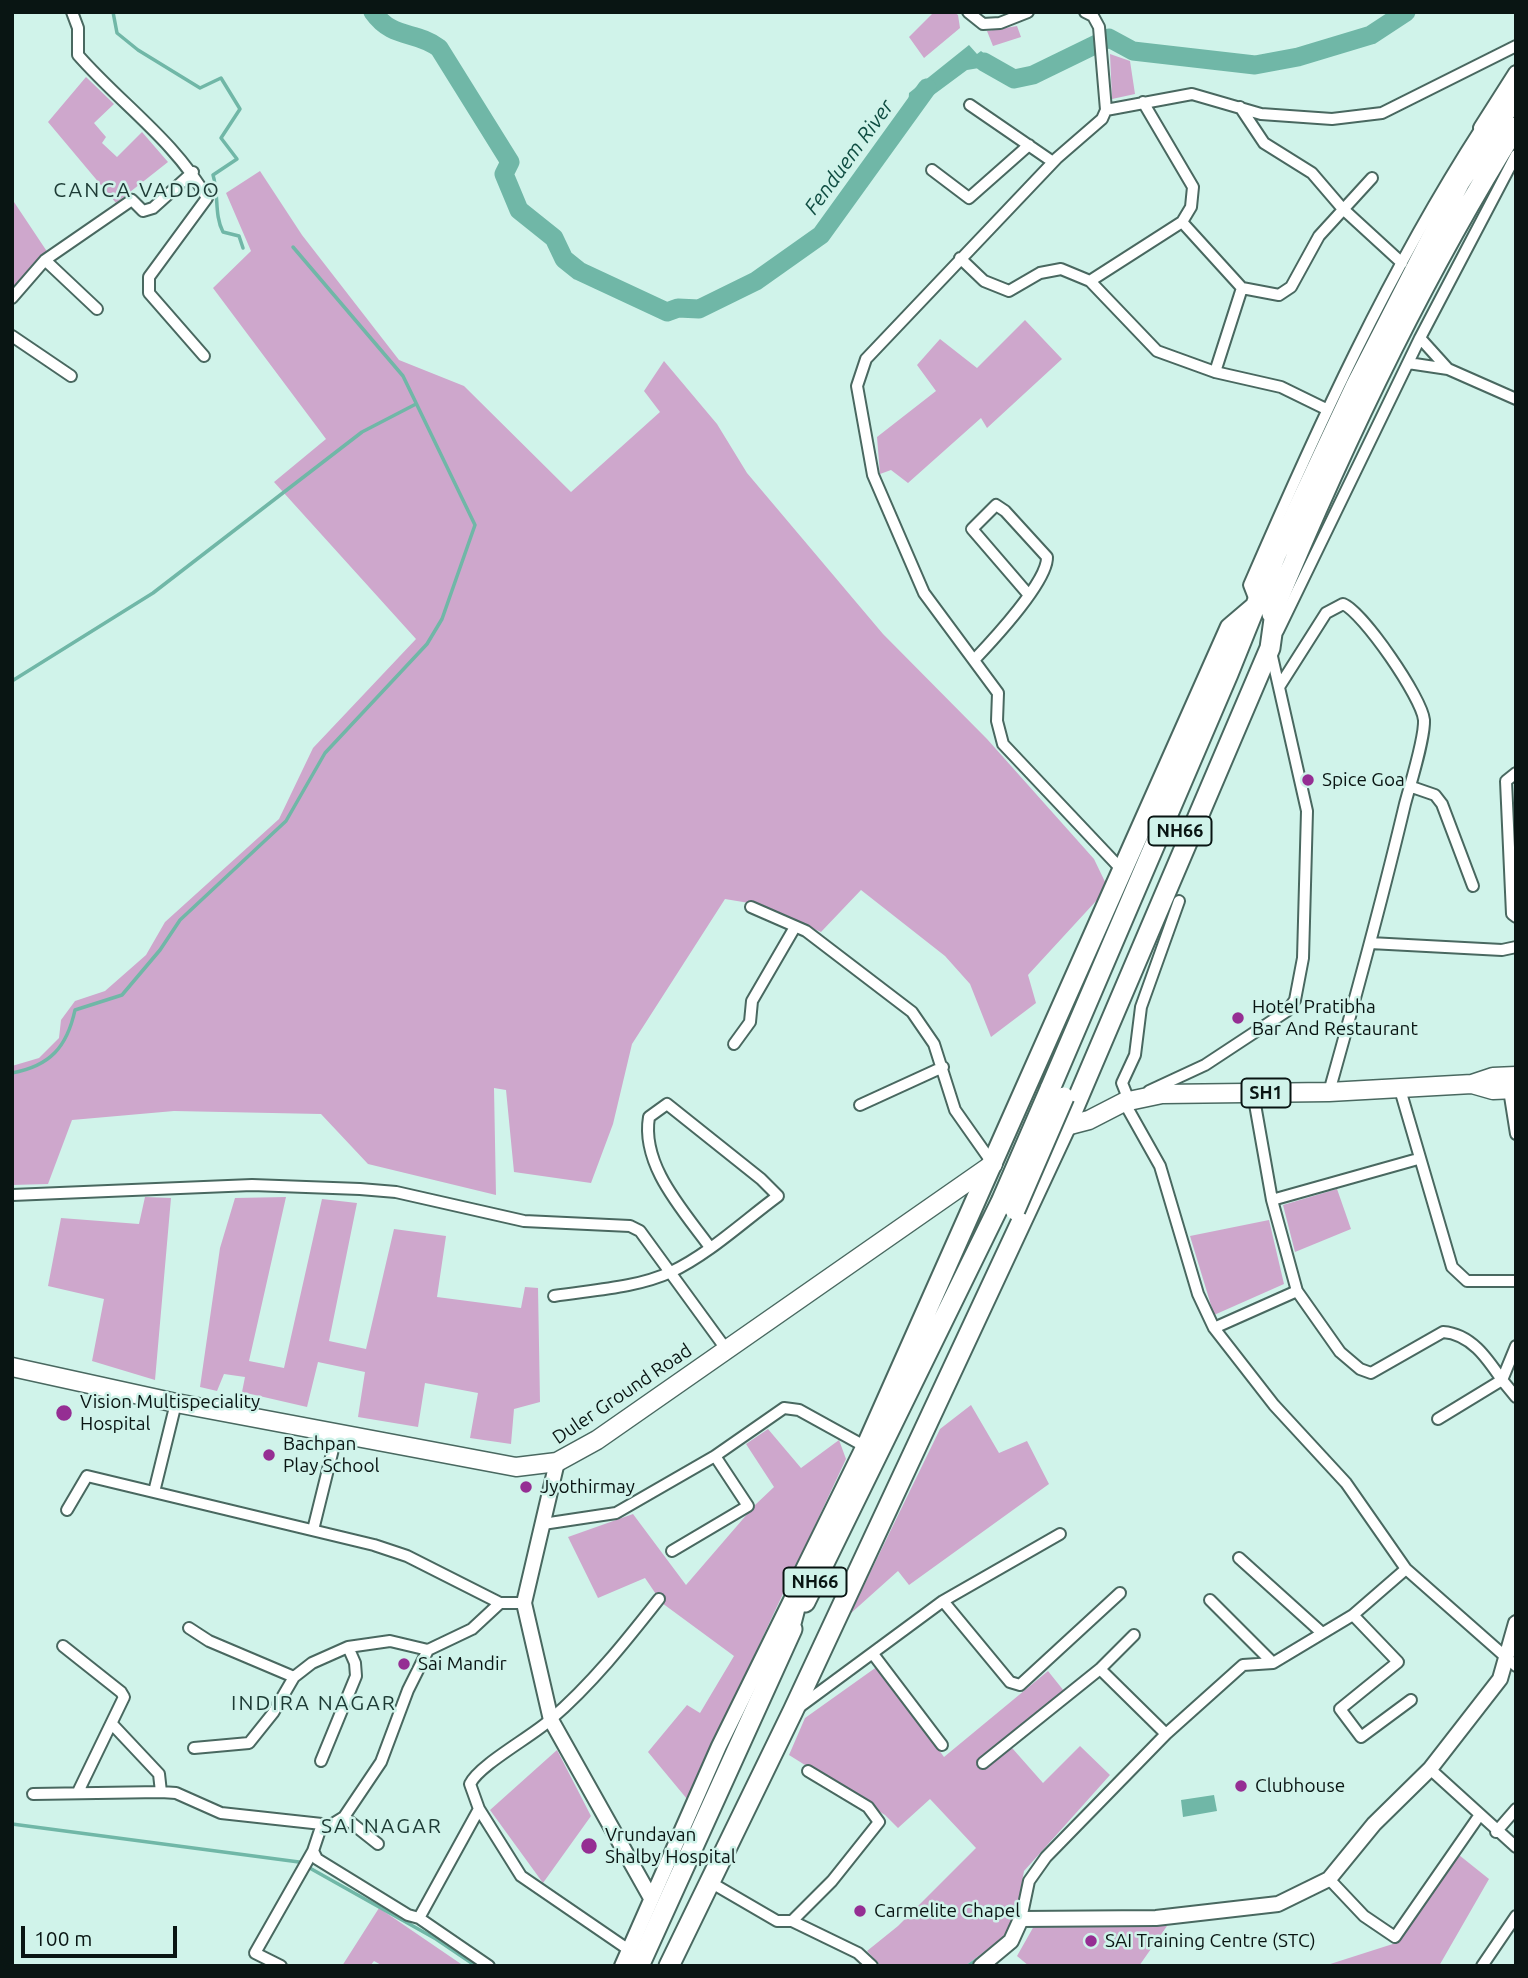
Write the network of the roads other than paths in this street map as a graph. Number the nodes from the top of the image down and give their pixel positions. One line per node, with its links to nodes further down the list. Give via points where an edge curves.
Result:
1 (72, 12): 18 (street, via 78,28 78,55)
2 (968, 12): 3 (street, via 983,24)
3 (1028, 12)
4 (1085, 12): 11 (street, via 1099,27)
5 (1516, 46): 10 (street, via 1382,113 1332,119 1261,114)
6 (1516, 73): 13 (street)
7 (1516, 96): 13 (highway, NH66)
8 (1143, 102): 10 (street, via 1192,94); 11 (street); 21 (street, via 1193,187 1191,207)
9 (970, 105): 14 (street)
10 (1240, 107): 20 (street, via 1264,143 1312,173)
11 (1106, 110): 16 (street, via 1102,119)
12 (1516, 127): 39 (highway, NH66, via 1475,192)
13 (1486, 131): 24 (street); 39 (highway, NH66, via 1356,385 1276,555)
14 (1029, 145): 16 (street); 17 (street, via 969,198)
15 (1516, 155): 30 (street)
16 (1053, 162): 22 (street)
17 (932, 170)
18 (193, 172): 23 (street, via 153,208 143,211 132,200); 31 (street, via 207,198 149,277 149,293)
19 (1373, 178): 20 (street)
20 (1342, 208): 24 (street); 26 (street, via 1319,236 1291,287 1279,295)
21 (1182, 222): 25 (street); 26 (street)
22 (960, 258): 25 (street, via 984,281 1009,291 1040,273 1061,269); 41 (street, via 866,359 858,386 877,486 924,593)
23 (45, 260): 27 (street); 28 (street)
24 (1402, 263): 37 (street)
25 (1090, 281): 34 (street, via 1157,351)
26 (1242, 288): 34 (street)
27 (12, 298)
28 (97, 309)
29 (12, 336): 35 (street)
30 (1420, 338): 32 (street); 33 (street)
31 (204, 356)
32 (1408, 363): 33 (street); 40 (street)
33 (1448, 369): 36 (street)
34 (1215, 372): 37 (street, via 1281,387)
35 (71, 376)
36 (1514, 394)
37 (1326, 409): 39 (street, via 1249,585)
38 (1028, 594): 38 (street, via 972,529 996,505 1047,557 1047,565); 41 (street)
39 (1266, 605): 40 (highway); 45 (highway, via 1230,628); 71 (highway, NH66, bridge)
40 (1270, 648): 42 (street); 53 (highway)
41 (975, 659): 45 (street, via 998,693 997,721 1003,744)
42 (1279, 687): 44 (street, via 1326,613 1336,605 1352,607 1403,678 1424,720); 61 (street, via 1307,811 1303,958 1295,1000 1287,1011 1205,1065)
43 (1516, 773): 49 (street, via 1506,781 1512,914)
44 (1409, 786): 46 (street, via 1435,795 1441,804); 51 (street)
45 (1122, 870): 62 (highway)
46 (1473, 886)
47 (1179, 901): 54 (street)
48 (751, 907): 50 (street)
49 (1516, 917)
50 (795, 927): 55 (street, via 752,1001 750,1022); 56 (street, via 912,1012)
51 (1370, 943): 52 (street); 59 (street)
52 (1516, 947)
53 (1119, 1000): 54 (street); 64 (highway)
54 (1141, 1007): 61 (street, via 1135,1055 1122,1083)
55 (734, 1044)
56 (943, 1067): 63 (street); 67 (street, via 955,1110)
57 (1514, 1085): 58 (main road, SH1, via 1493,1090 1472,1084); 65 (street)
58 (1399, 1086): 59 (main road, SH1); 66 (street)
59 (1329, 1092): 60 (main road, SH1)
60 (1253, 1093): 61 (main road, SH1, via 1162,1094); 70 (street)
61 (1124, 1102): 64 (main road, SH1, via 1090,1120); 77 (street, via 1160,1166 1198,1294)
62 (1020, 1104): 64 (highway); 67 (highway)
63 (860, 1105)
64 (1066, 1126): 68 (highway)
65 (1516, 1134)
66 (1418, 1159): 70 (street); 74 (street, via 1452,1267 1467,1280)
67 (993, 1164): 68 (highway); 79 (main road, Duler Ground Road); 86 (highway)
68 (1038, 1185): 119 (highway)
69 (12, 1195): 73 (street, via 252,1185 396,1192 524,1220 630,1226 640,1231)
70 (1272, 1200): 75 (street)
71 (1008, 1206): 109 (highway, NH66); 152 (highway, NH66)
72 (709, 1246): 72 (street, via 778,1196 667,1104 649,1116 646,1134 660,1176); 73 (street)
73 (671, 1272): 76 (street); 79 (street)
74 (1516, 1281)
75 (1297, 1292): 77 (street); 81 (street, via 1340,1352 1360,1369 1371,1373 1383,1369 1443,1332 1457,1333 1482,1352)
76 (554, 1296)
77 (1214, 1328): 96 (street, via 1274,1405 1346,1483)
78 (1516, 1346): 81 (street)
79 (726, 1349): 88 (main road, Duler Ground Road, via 597,1440)
80 (12, 1367): 83 (main road, Duler Ground Road)
81 (1502, 1380): 82 (street); 84 (street)
82 (1516, 1397)
83 (176, 1403): 85 (main road, Duler Ground Road); 89 (street)
84 (1438, 1419)
85 (337, 1433): 88 (main road, Duler Ground Road, via 516,1467); 92 (street)
86 (866, 1447): 87 (street, via 799,1409 783,1408); 97 (highway)
87 (715, 1456): 91 (street, via 616,1513); 94 (street, via 748,1506)
88 (556, 1462): 91 (street)
89 (154, 1492): 90 (street, via 87,1476); 92 (street)
90 (67, 1510)
91 (542, 1524): 103 (street)
92 (313, 1530): 102 (street, via 407,1556)
93 (1060, 1534): 101 (street)
94 (672, 1551)
95 (1239, 1558): 107 (street)
96 (1406, 1569): 104 (street); 114 (street)
97 (804, 1573): 109 (highway); 143 (street)
98 (1120, 1593): 101 (street, via 1020,1685 1010,1682)
99 (659, 1599): 120 (street)
100 (1210, 1600): 115 (street)
101 (943, 1601): 113 (street)
102 (500, 1603): 103 (street); 112 (street, via 472,1629)
103 (524, 1603): 120 (street)
104 (1353, 1615): 107 (street); 118 (street, via 1398,1662 1340,1709 1361,1737)
105 (1516, 1623): 114 (street)
106 (189, 1628): 117 (street)
107 (1321, 1632): 115 (street)
108 (1134, 1635): 116 (street)
109 (787, 1639): 148 (highway, NH66)
110 (63, 1646): 121 (street, via 123,1694)
111 (348, 1647): 112 (street, via 390,1641); 117 (street); 125 (street, via 356,1676)
112 (428, 1650): 135 (street, via 381,1762)
113 (873, 1654): 119 (street); 123 (street)
114 (1512, 1662): 127 (street)
115 (1273, 1663): 122 (street, via 1243,1665)
116 (1100, 1669): 122 (street); 126 (street)
117 (293, 1676): 124 (street, via 249,1743)
118 (1410, 1700)
119 (793, 1711): 142 (highway)
120 (551, 1720): 132 (street, via 472,1779 470,1790); 143 (street)
121 (112, 1724): 129 (street); 130 (street, via 159,1774)
122 (1166, 1734): 146 (street, via 1046,1857 1029,1881)
123 (942, 1745)
124 (194, 1748)
125 (321, 1760)
126 (983, 1763)
127 (1430, 1769): 134 (street); 141 (street, via 1374,1824)
128 (808, 1771): 147 (street, via 868,1807 879,1822)
129 (78, 1792): 130 (street); 131 (street)
130 (161, 1792): 136 (street, via 176,1793 221,1813)
131 (33, 1794)
132 (478, 1809): 145 (street); 148 (street, via 521,1876)
133 (1516, 1809): 137 (street)
134 (1479, 1816): 137 (street); 141 (street, via 1395,1937 1364,1916)
135 (344, 1817): 136 (street, via 331,1825); 138 (street)
136 (322, 1824): 140 (street)
137 (1496, 1832): 139 (street)
138 (379, 1844)
139 (1516, 1847)
140 (313, 1851): 145 (street, via 317,1859); 149 (street, via 256,1953)
141 (1329, 1879): 146 (street, via 1278,1904 1156,1918)
142 (710, 1882): 147 (street, via 777,1921); 153 (highway)
143 (651, 1898): 148 (street)
144 (1516, 1916): 156 (street)
145 (419, 1918): 150 (street)
146 (1021, 1919): 155 (street, via 1011,1941)
147 (792, 1922): 154 (street, via 858,1953)
148 (634, 1958): 151 (street)
149 (281, 1966)
150 (489, 1966)
151 (622, 1966)
152 (661, 1966)
153 (669, 1966)
154 (872, 1966)
155 (981, 1966)
156 (1482, 1966)

